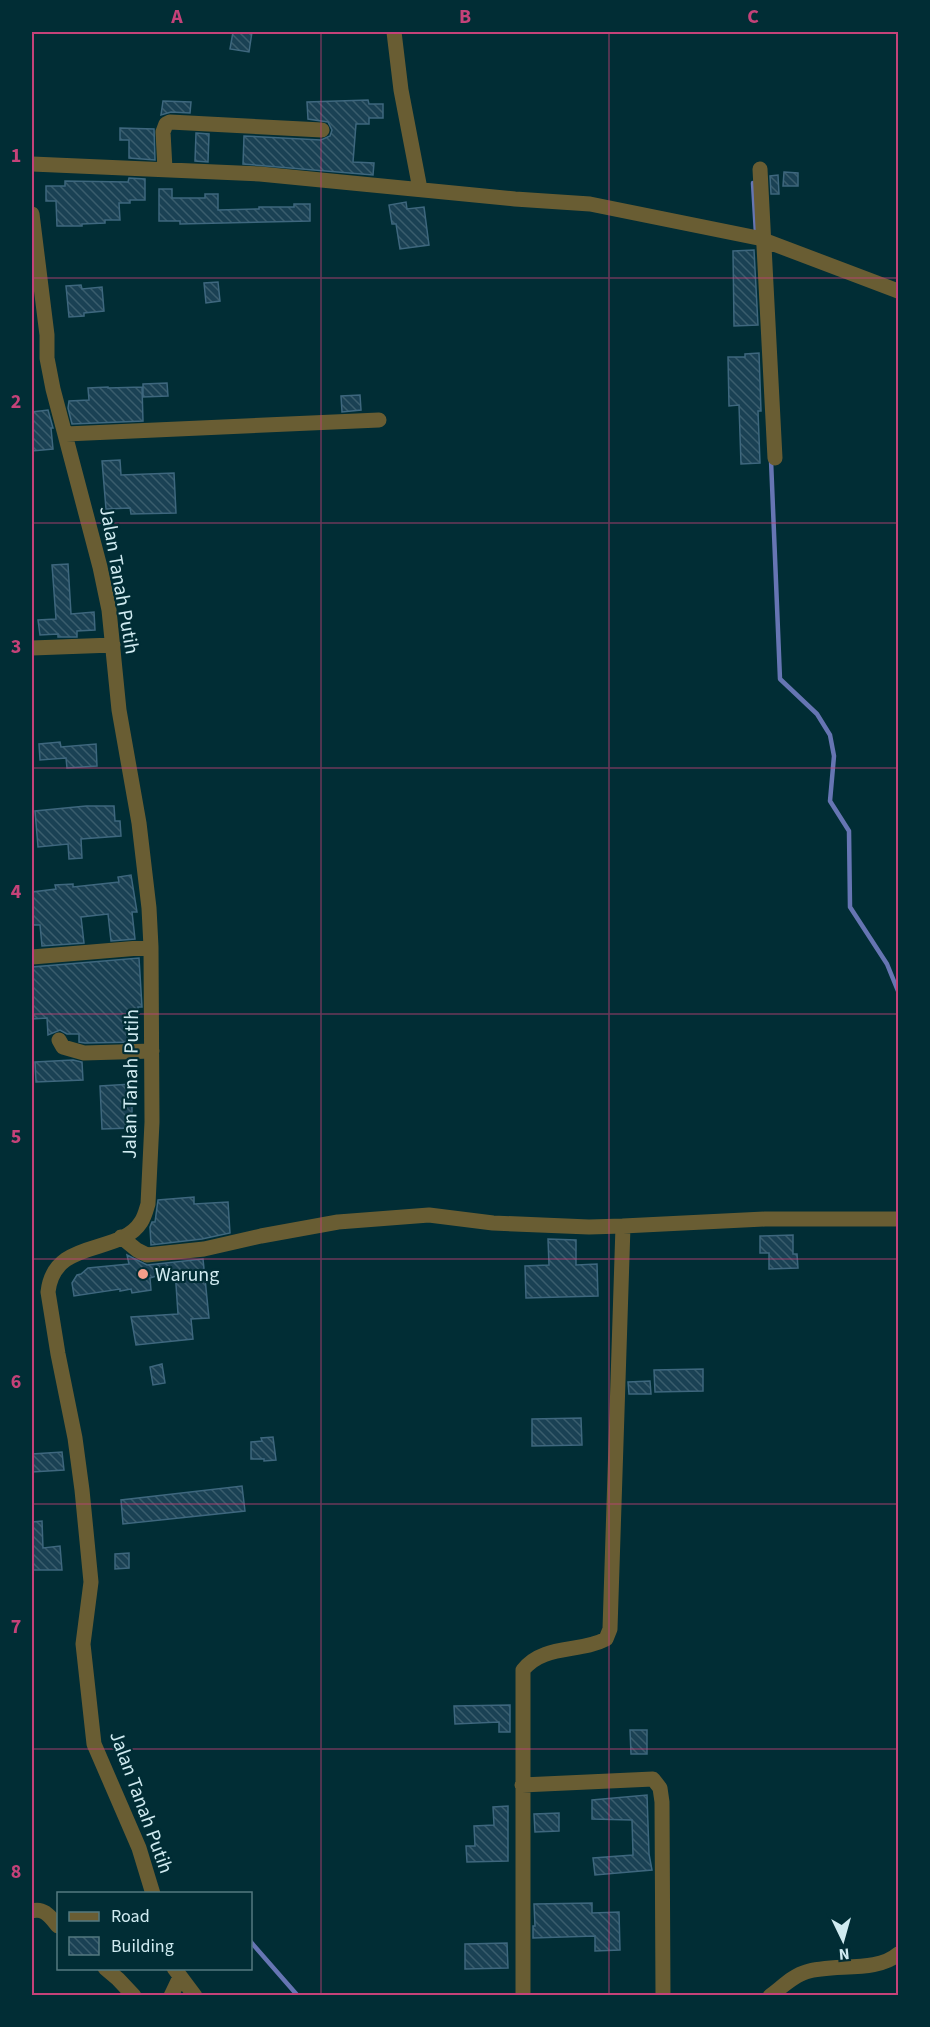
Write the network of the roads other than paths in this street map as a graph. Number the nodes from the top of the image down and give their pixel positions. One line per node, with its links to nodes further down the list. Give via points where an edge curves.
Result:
1 (394, 32): 6 (street)
2 (322, 130): 4 (street, via 170,122 163,132)
3 (32, 164): 4 (street)
4 (165, 169): 6 (street)
5 (760, 169): 8 (street)
6 (420, 189): 8 (street, via 590,204)
7 (32, 214): 11 (street, Jalan Tanah Putih, via 47,358)
8 (755, 237): 9 (street); 12 (street)
9 (898, 291)
10 (379, 420): 11 (street)
11 (66, 434): 13 (street, Jalan Tanah Putih, via 100,567)
12 (775, 458)
13 (113, 645): 14 (street); 15 (street, Jalan Tanah Putih, via 119,710 139,822)
14 (32, 648)
15 (151, 947): 16 (street); 18 (street, Jalan Tanah Putih)
16 (32, 957)
17 (59, 1040): 18 (street, via 63,1047 84,1053)
18 (152, 1051): 21 (street, Jalan Tanah Putih, via 148,1204 141,1222)
19 (898, 1219): 20 (street, via 765,1219)
20 (623, 1226): 21 (street, via 493,1223 429,1215 338,1222 204,1249 147,1255); 22 (street, via 610,1629 606,1639 595,1645 535,1658 523,1670)
21 (121, 1238): 23 (street, Jalan Tanah Putih, via 81,1251 56,1267 48,1292 82,1490 91,1582 83,1644 94,1744 139,1848)
22 (522, 1785): 32 (street); 33 (street, via 653,1779 660,1788)
23 (153, 1892)
24 (32, 1911): 25 (street, via 43,1911)
25 (57, 1925)
26 (898, 1954): 34 (street, via 877,1964 804,1972)
27 (107, 1970): 29 (street)
28 (177, 1973): 30 (street); 31 (street)
29 (134, 1995)
30 (171, 1995)
31 (195, 1995)
32 (523, 1995)
33 (663, 1995)
34 (770, 1995)

